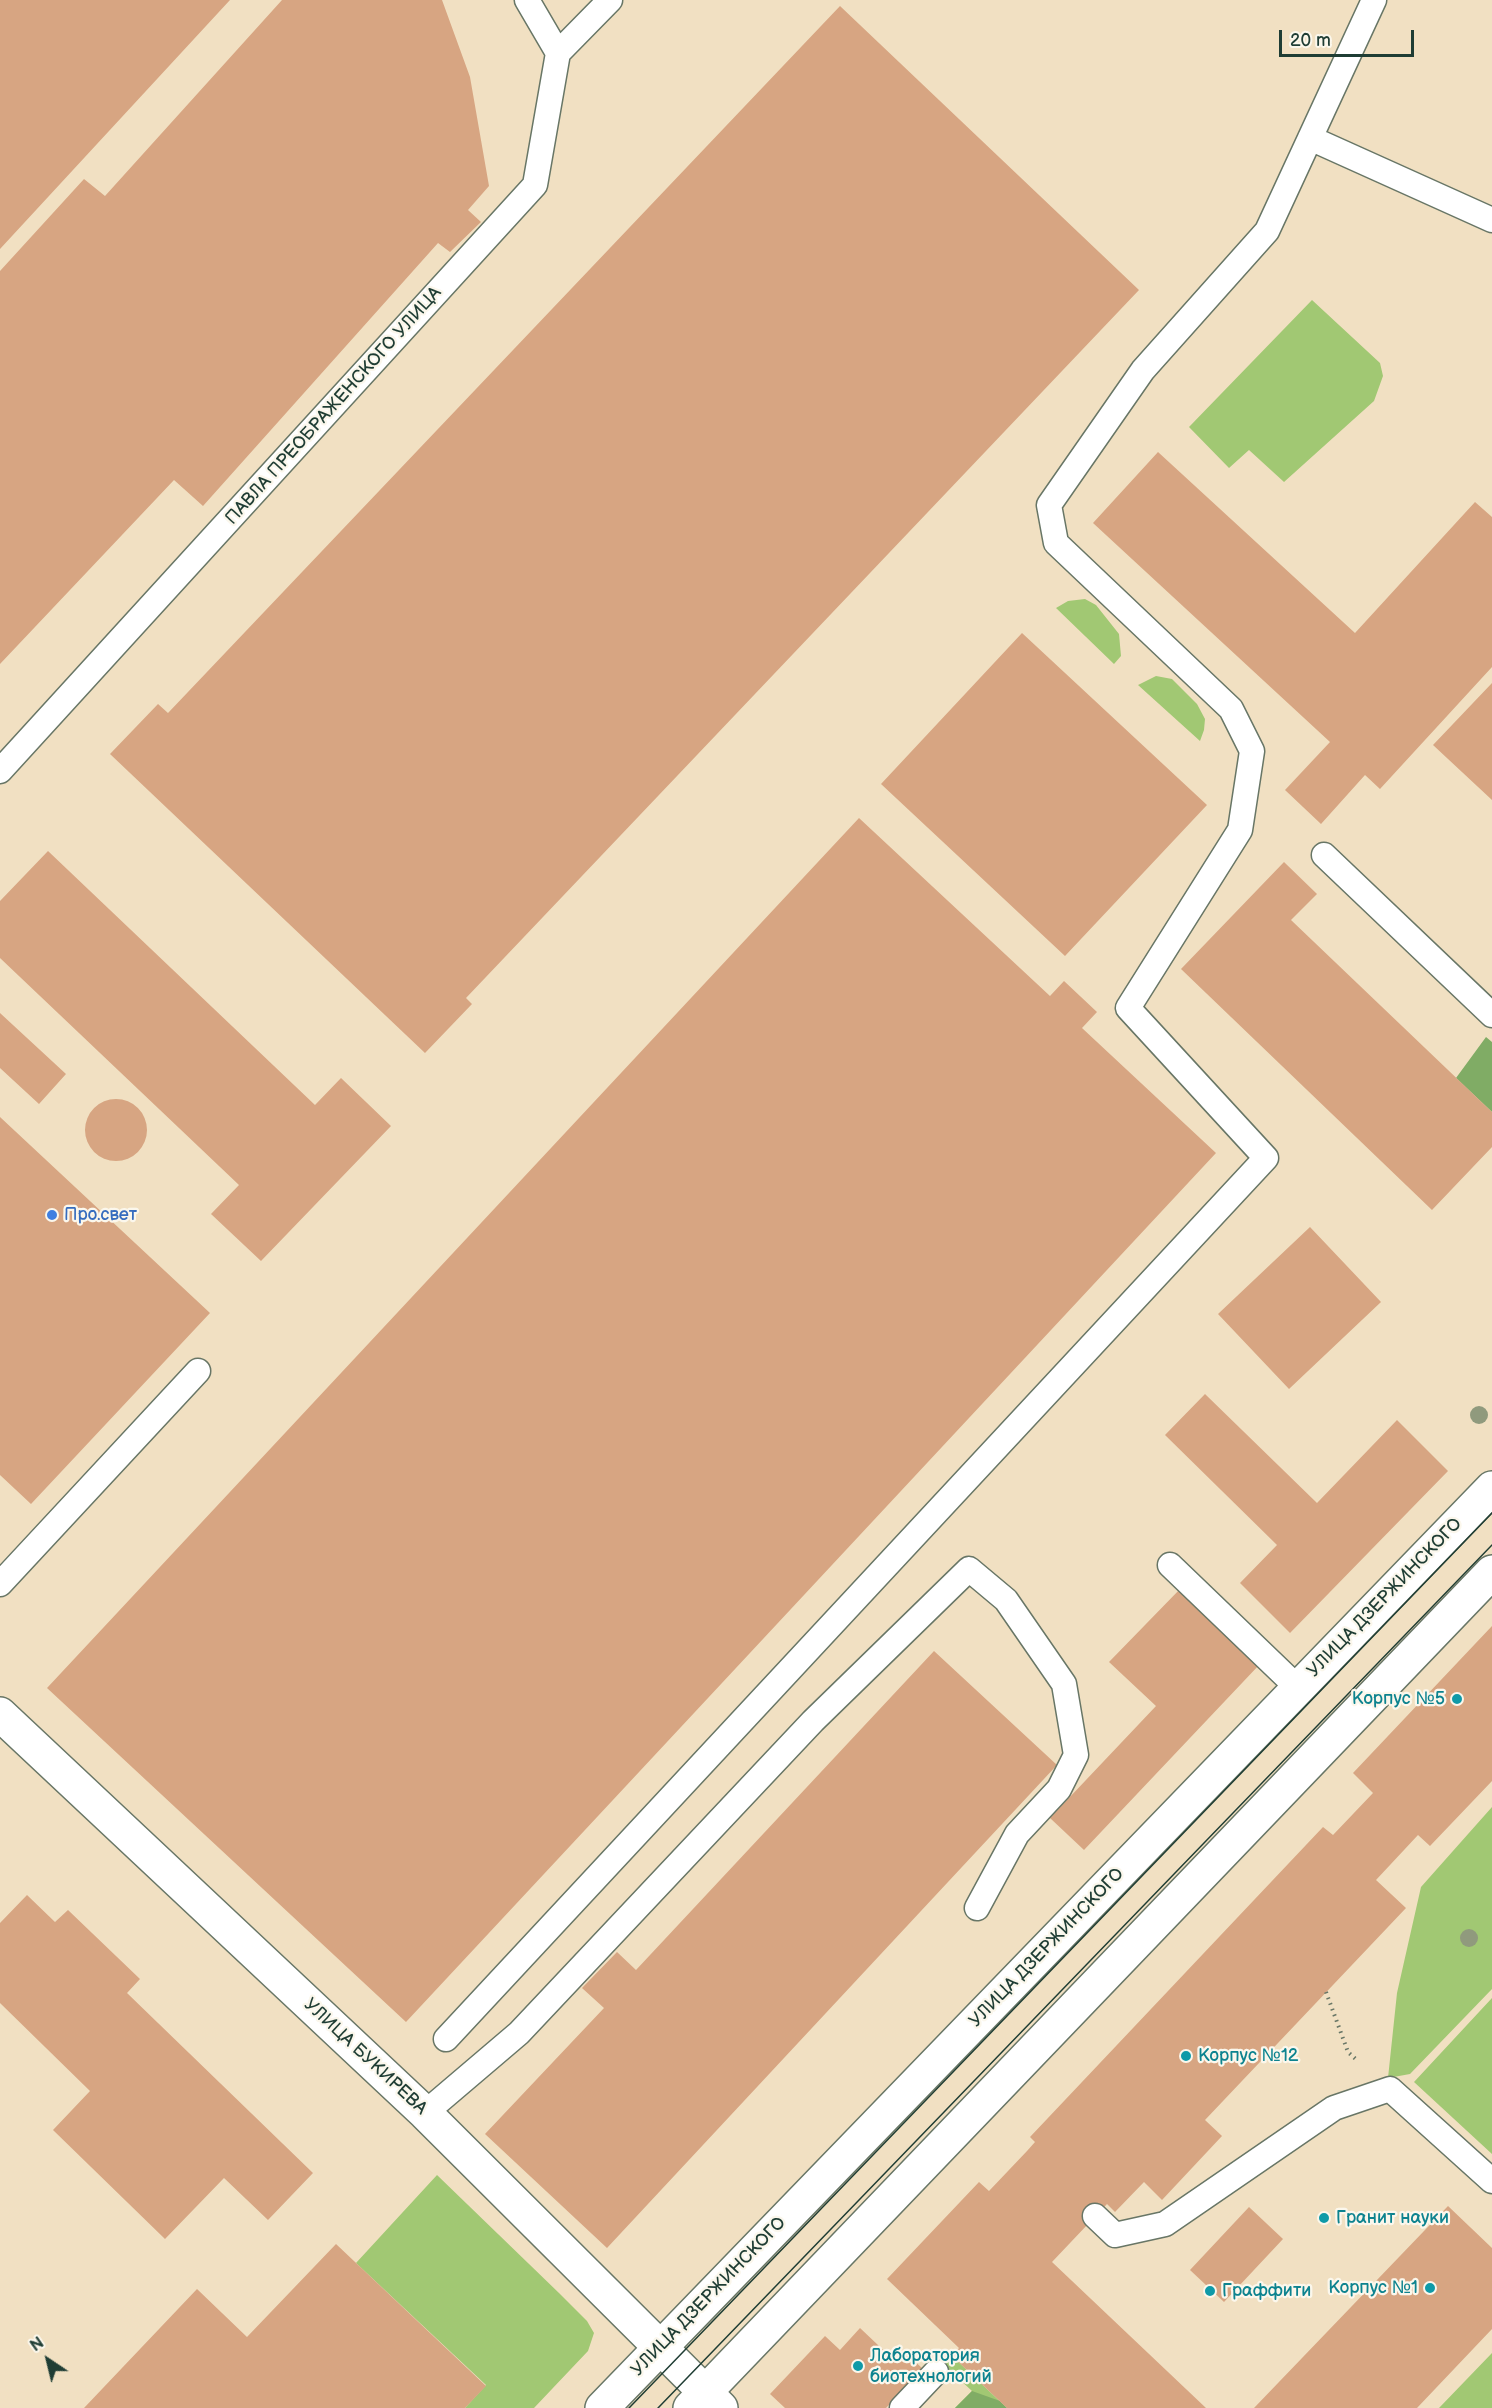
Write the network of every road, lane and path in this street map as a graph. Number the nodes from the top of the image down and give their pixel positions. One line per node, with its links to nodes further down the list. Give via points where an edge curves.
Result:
1 (526, 0): 4 (lane)
2 (610, 0): 4 (lane)
3 (1374, 0): 5 (lane)
4 (558, 53): 7 (lane, ПАВЛА ПРЕОБРАЖЕНСКОГО УЛИЦА, via 535,185)
5 (1310, 138): 6 (lane); 19 (lane, via 1267,231 1143,370 1049,505 1056,543 1231,709 1251,751 1240,830 1128,1008 1266,1158)
6 (1492, 220)
7 (0, 771)
8 (1324, 855): 9 (lane)
9 (1492, 1015)
10 (198, 1371): 13 (lane)
11 (1492, 1488): 15 (main road, УЛИЦА ДЗЕРЖИНСКОГО)
12 (1170, 1565): 15 (lane)
13 (5, 1569)
14 (1492, 1572): 26 (main road)
15 (1299, 1688): 24 (main road, УЛИЦА ДЗЕРЖИНСКОГО)
16 (0, 1714): 21 (main road, УЛИЦА БУКИРЕВА)
17 (977, 1908): 21 (lane, via 1017,1834 1059,1790 1076,1755 1064,1684 1006,1600 969,1569 813,1721 519,2033)
18 (1326, 1992): 20 (path, via 1348,2052)
19 (446, 2039)
20 (1390, 2089): 22 (lane); 23 (lane, via 1334,2108 1165,2224 1114,2235)
21 (425, 2113): 24 (main road, УЛИЦА БУКИРЕВА)
22 (1492, 2181)
23 (1095, 2216)
24 (660, 2346): 26 (main road, УЛИЦА БУКИРЕВА); 27 (main road, УЛИЦА ДЗЕРЖИНСКОГО)
25 (936, 2372): 28 (lane)
26 (705, 2403)
27 (602, 2408)
28 (902, 2408)

